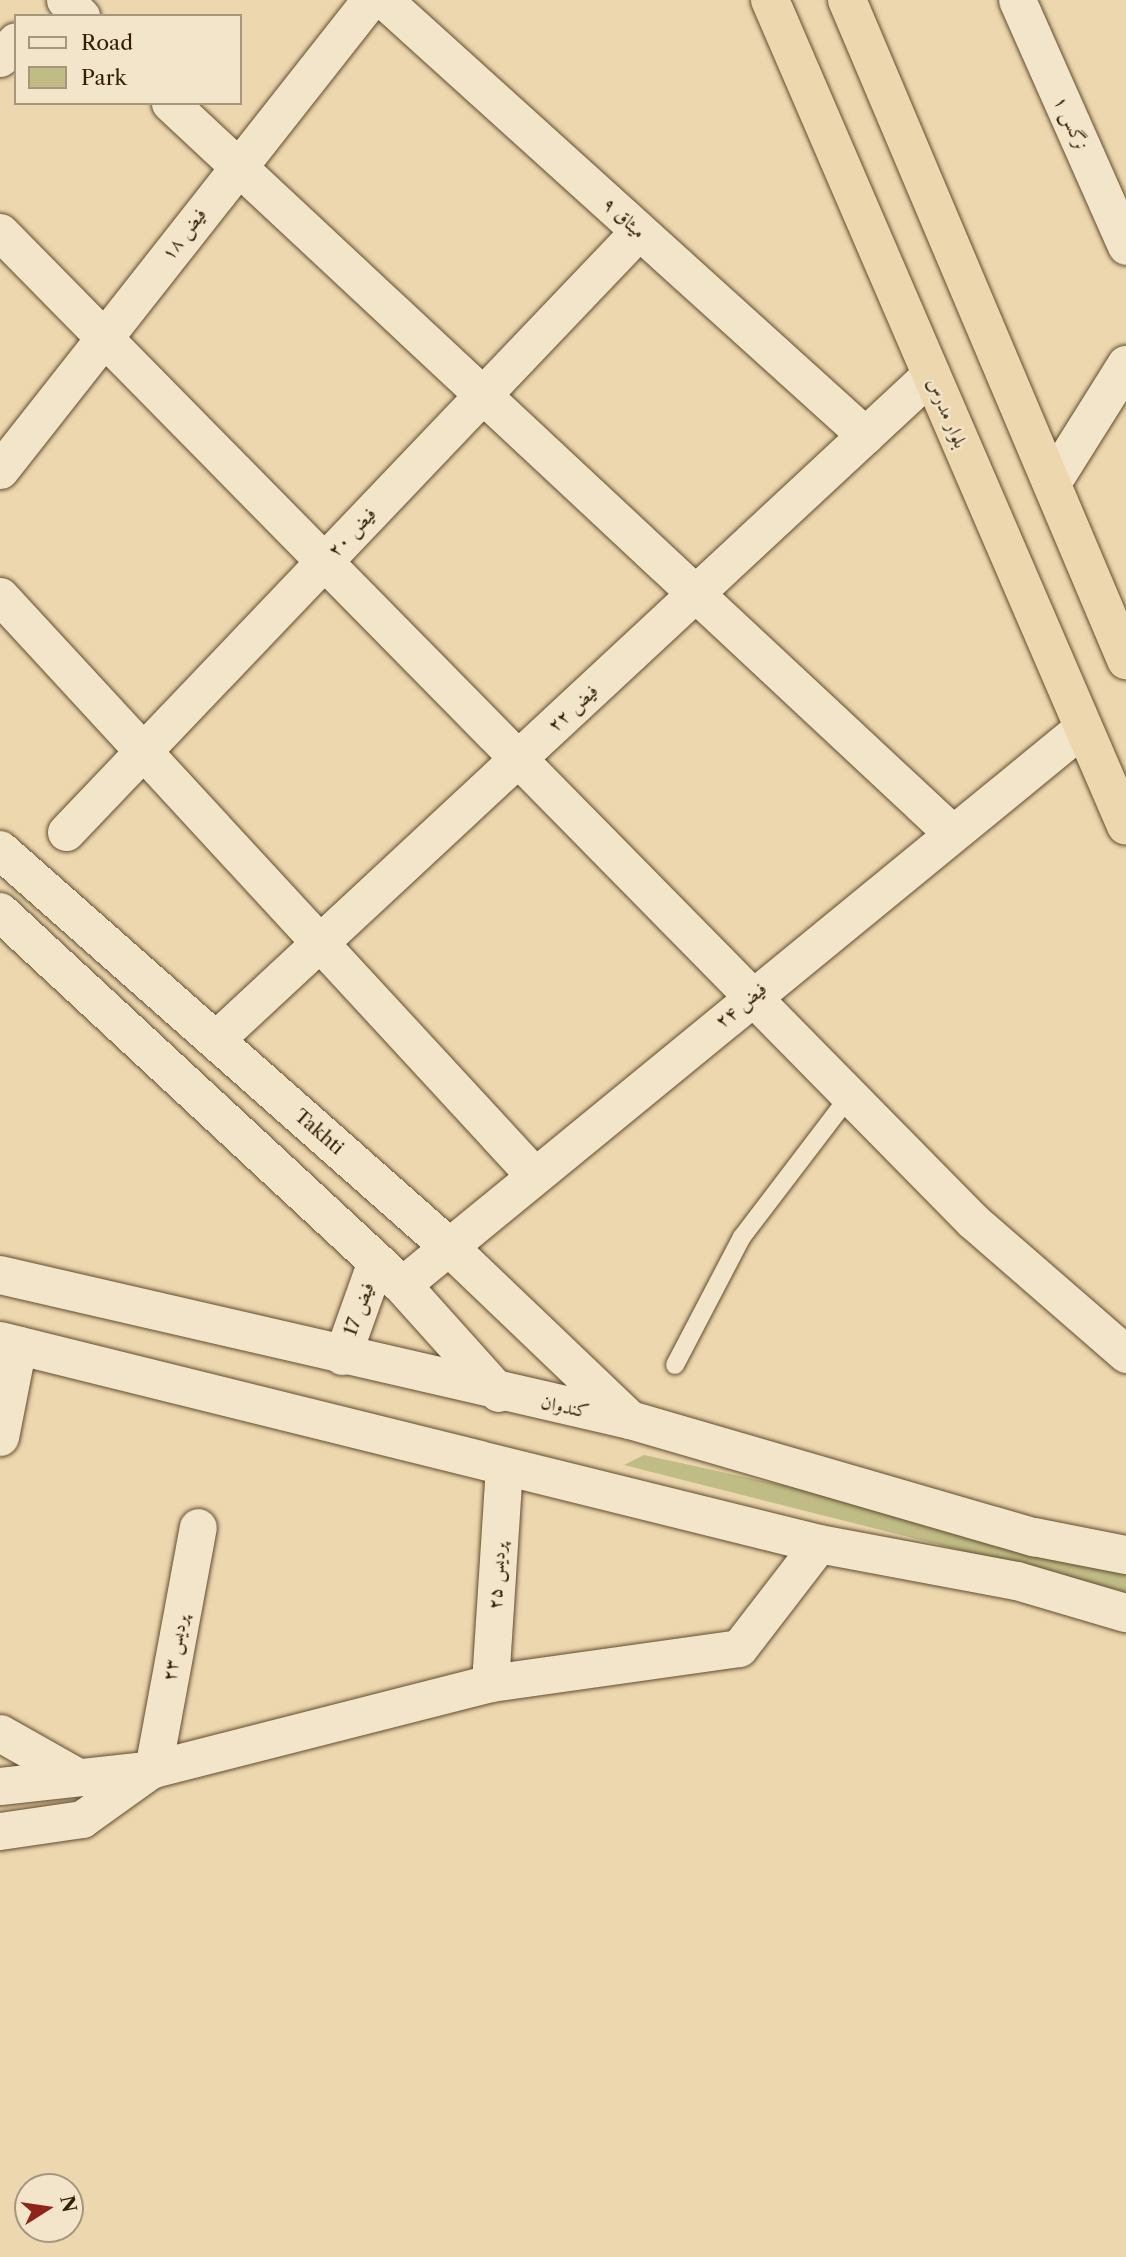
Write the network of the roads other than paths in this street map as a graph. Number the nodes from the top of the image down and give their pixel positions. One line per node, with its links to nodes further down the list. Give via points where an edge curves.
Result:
1 (53, 0): 8 (street)
2 (65, 0): 9 (street)
3 (370, 0): 13 (street, فیض ۱۸)
4 (384, 0): 14 (street, میثاق ۹)
5 (770, 0): 19 (highway, بلوار مدرس)
6 (847, 0): 23 (highway)
7 (1017, 0): 16 (street, نرگس ۱)
8 (41, 14)
9 (79, 14)
10 (14, 43): 11 (street)
11 (0, 58)
12 (172, 105): 13 (street)
13 (236, 168): 17 (street, فیض ۱۸); 20 (street)
14 (639, 231): 20 (street, فیض ۲۰); 21 (street, میثاق ۹)
15 (0, 232): 17 (street)
16 (1126, 246)
17 (103, 338): 22 (street, فیض ۱۸); 24 (street)
18 (1126, 365): 23 (main road)
19 (931, 374): 21 (street, فیض ۲۲); 28 (highway, بلوار مدرس)
20 (481, 397): 24 (street, فیض ۲۰); 26 (street)
21 (865, 435): 26 (street, فیض ۲۲)
22 (0, 470)
23 (1054, 480): 27 (highway)
24 (324, 562): 29 (street, فیض ۲۰); 30 (street)
25 (0, 596): 29 (street)
26 (696, 596): 30 (street, فیض ۲۲); 33 (street)
27 (1126, 660)
28 (1082, 728): 31 (highway, بلوار مدرس); 33 (street, فیض ۲۴)
29 (144, 751): 32 (street, فیض ۲۰); 36 (street)
30 (518, 758): 36 (street, فیض ۲۲); 37 (street)
31 (1126, 826)
32 (66, 832)
33 (952, 834): 37 (street, فیض ۲۴)
34 (0, 850): 38 (main road, Takhti)
35 (0, 912): 42 (main road)
36 (320, 943): 38 (street, فیض ۲۲); 40 (street)
37 (752, 996): 39 (street); 40 (street, فیض ۲۴)
38 (215, 1040): 41 (main road, Takhti)
39 (850, 1095): 45 (street, via 974,1221); 47 (lane, via 742,1237)
40 (534, 1175): 41 (street, فیض ۲۴)
41 (447, 1245): 42 (street, فیض ۲۴); 49 (main road, Takhti)
42 (389, 1273): 46 (street, فیض 17); 48 (main road)
43 (0, 1275): 46 (main road, کندوان)
44 (9, 1343): 50 (street); 51 (main road)
45 (1126, 1354)
46 (342, 1356): 48 (main road, کندوان)
47 (675, 1365)
48 (499, 1392): 49 (main road, کندوان)
49 (630, 1420): 54 (main road, کندوان, via 1034,1536)
50 (0, 1437)
51 (504, 1468): 53 (main road); 56 (street, پردیس ۲۵)
52 (198, 1527): 58 (street, پردیس ۲۳)
53 (818, 1544): 55 (main road, via 1017,1581); 56 (street, via 739,1648)
54 (1126, 1555)
55 (1126, 1613)
56 (490, 1684): 58 (street)
57 (0, 1733): 59 (street)
58 (153, 1769): 59 (street); 61 (street, via 82,1819)
59 (78, 1777): 60 (street)
60 (0, 1786)
61 (0, 1831)

